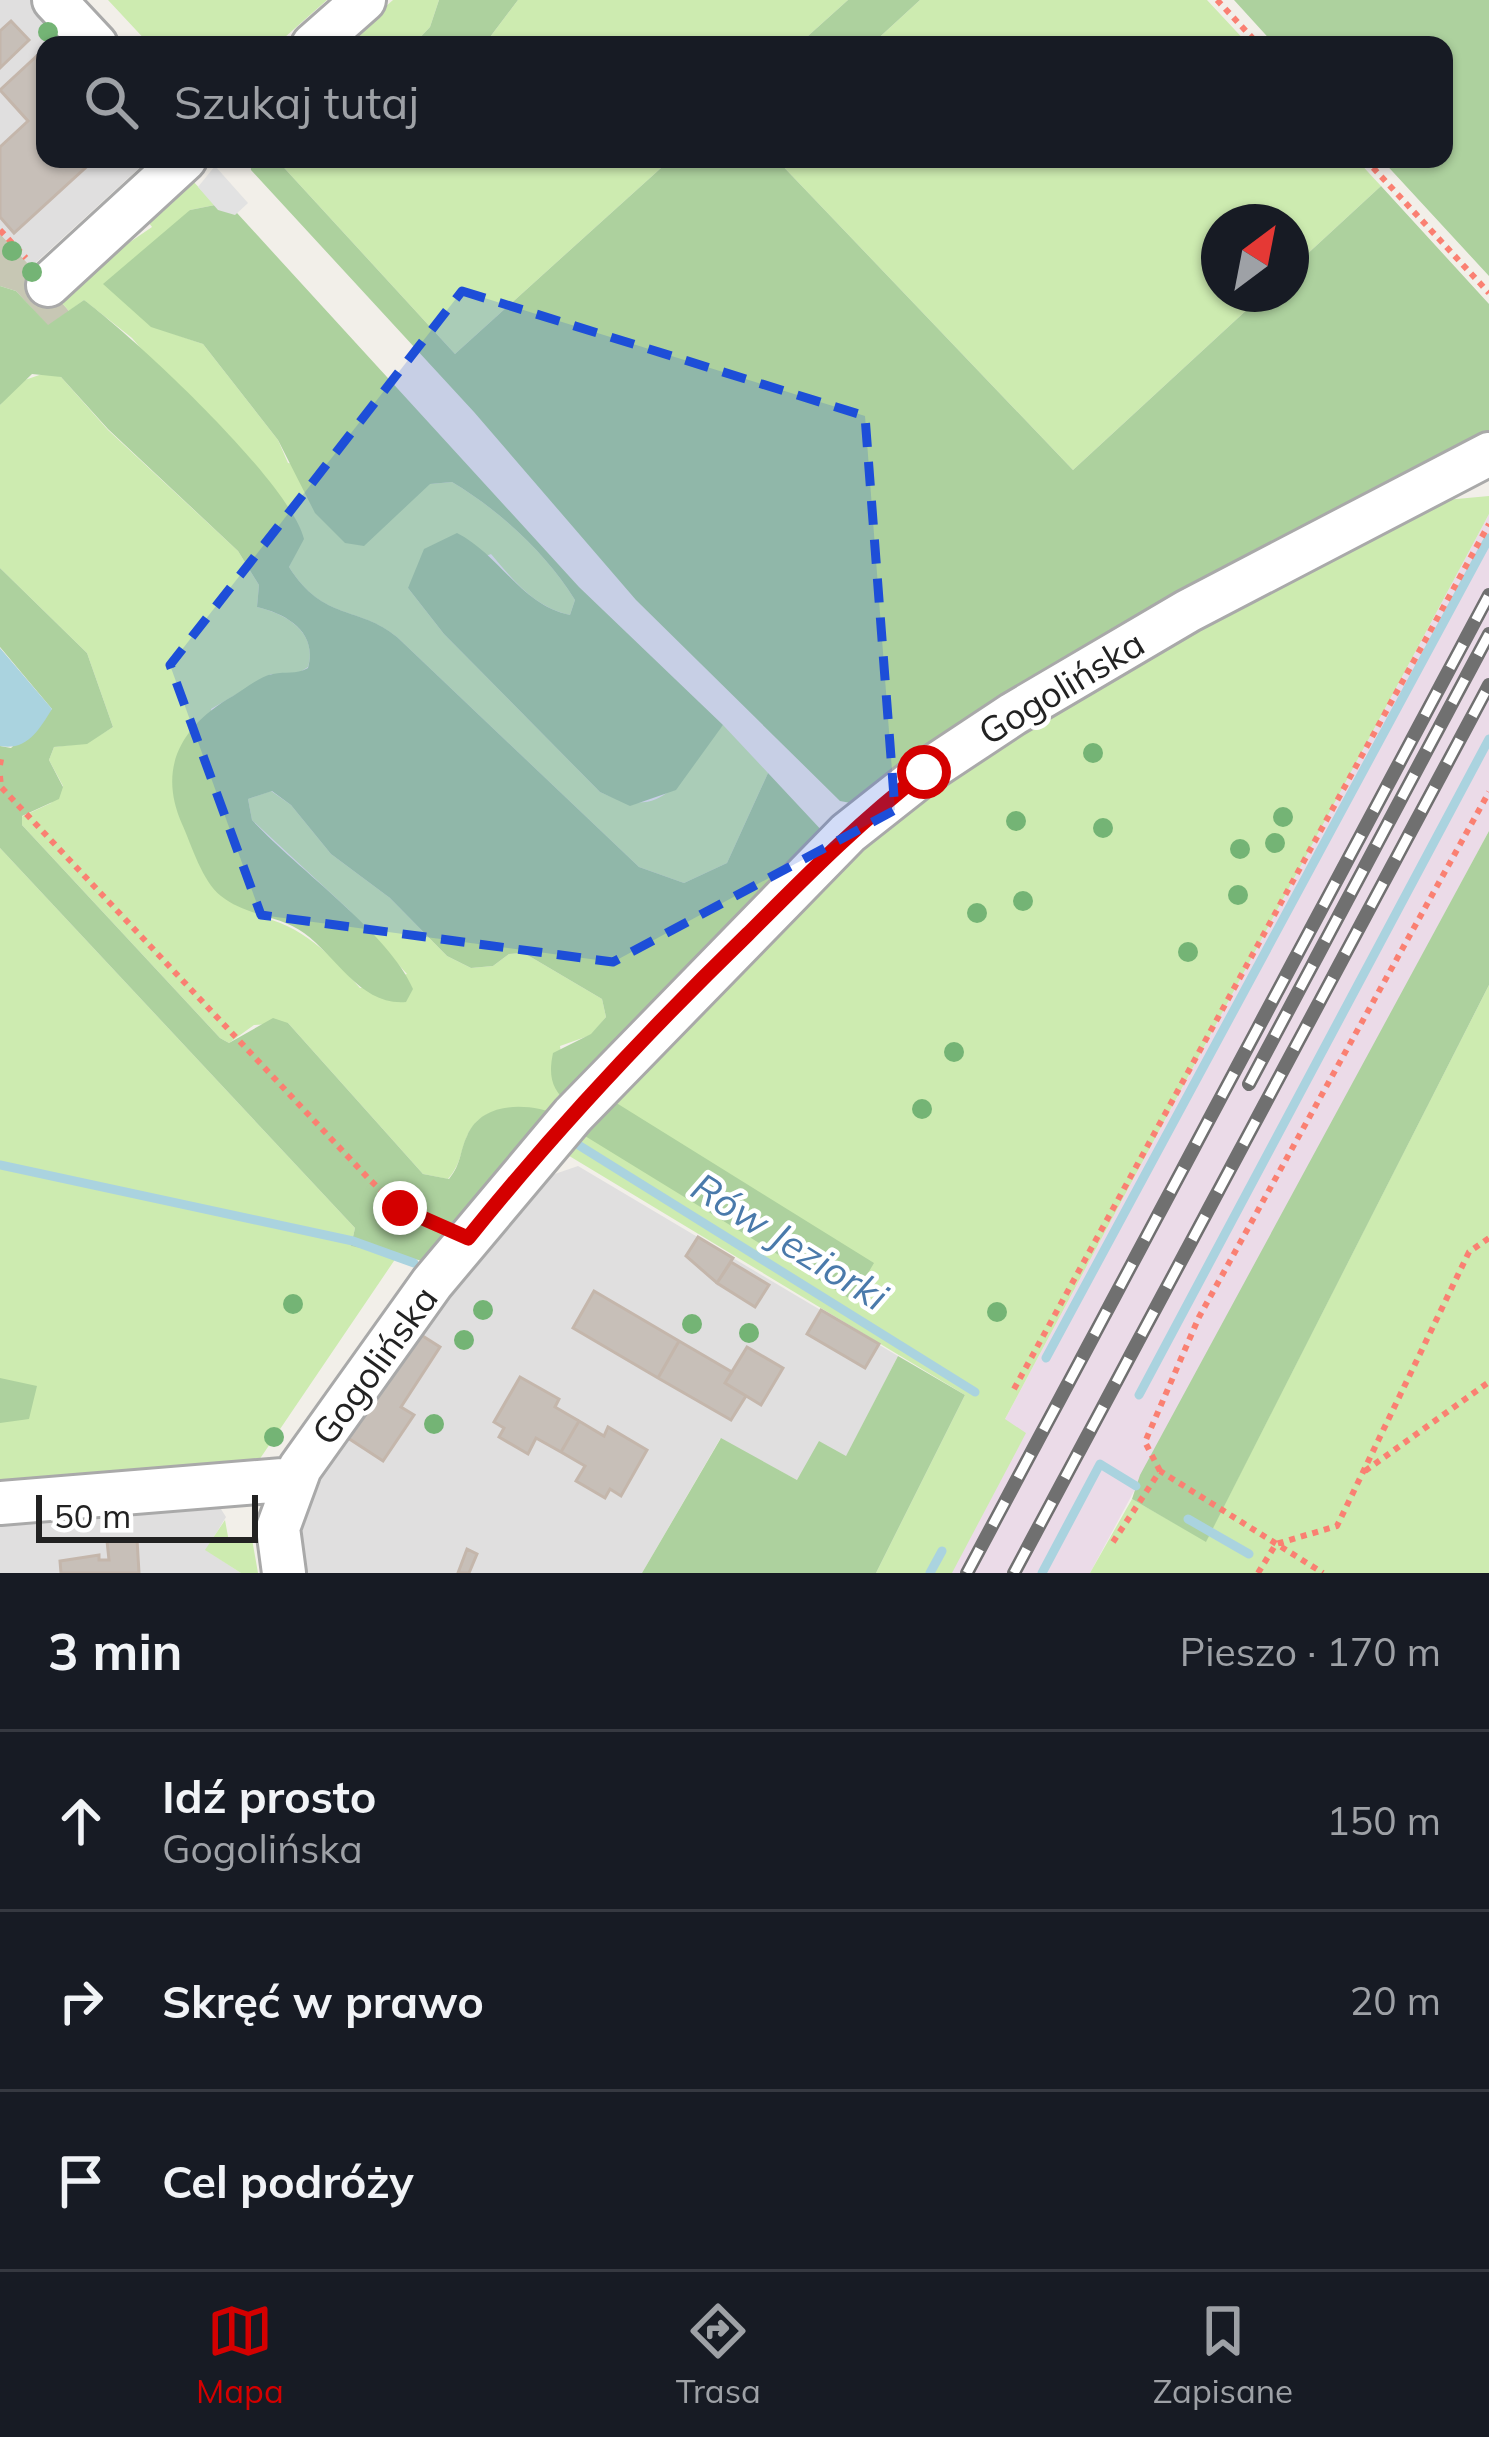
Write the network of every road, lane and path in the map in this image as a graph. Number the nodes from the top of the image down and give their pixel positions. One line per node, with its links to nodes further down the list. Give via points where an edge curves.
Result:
1 (54, 0): 4 (street)
2 (364, 0): 5 (street)
3 (1217, 0): 6 (path)
4 (88, 36)
5 (323, 36)
6 (1251, 36)
7 (174, 168): 10 (street)
8 (1373, 168): 11 (path)
9 (0, 230): 10 (path)
10 (39, 274)
11 (1489, 293)
12 (1489, 454): 18 (street, Gogolińska, via 1188,611 1013,714 880,806 693,987)
13 (1489, 524): 21 (path)
14 (2, 754): 15 (path)
15 (0, 765)
16 (0, 776): 18 (path, via 368,1178 400,1208)
17 (1489, 793): 22 (path, via 1199,1317 1145,1442)
18 (468, 1238): 24 (street, Gogolińska)
19 (1489, 1238): 23 (path, via 1469,1252)
20 (1489, 1382): 23 (path)
21 (1014, 1389)
22 (1160, 1471): 26 (path); 27 (path)
23 (1362, 1474): 27 (path, via 1337,1526)
24 (295, 1479): 25 (street); 28 (street, Gogolińska, via 278,1528)
25 (0, 1503)
26 (1113, 1542)
27 (1276, 1544): 29 (path); 30 (path)
28 (284, 1573)
29 (1258, 1573)
30 (1323, 1573)

